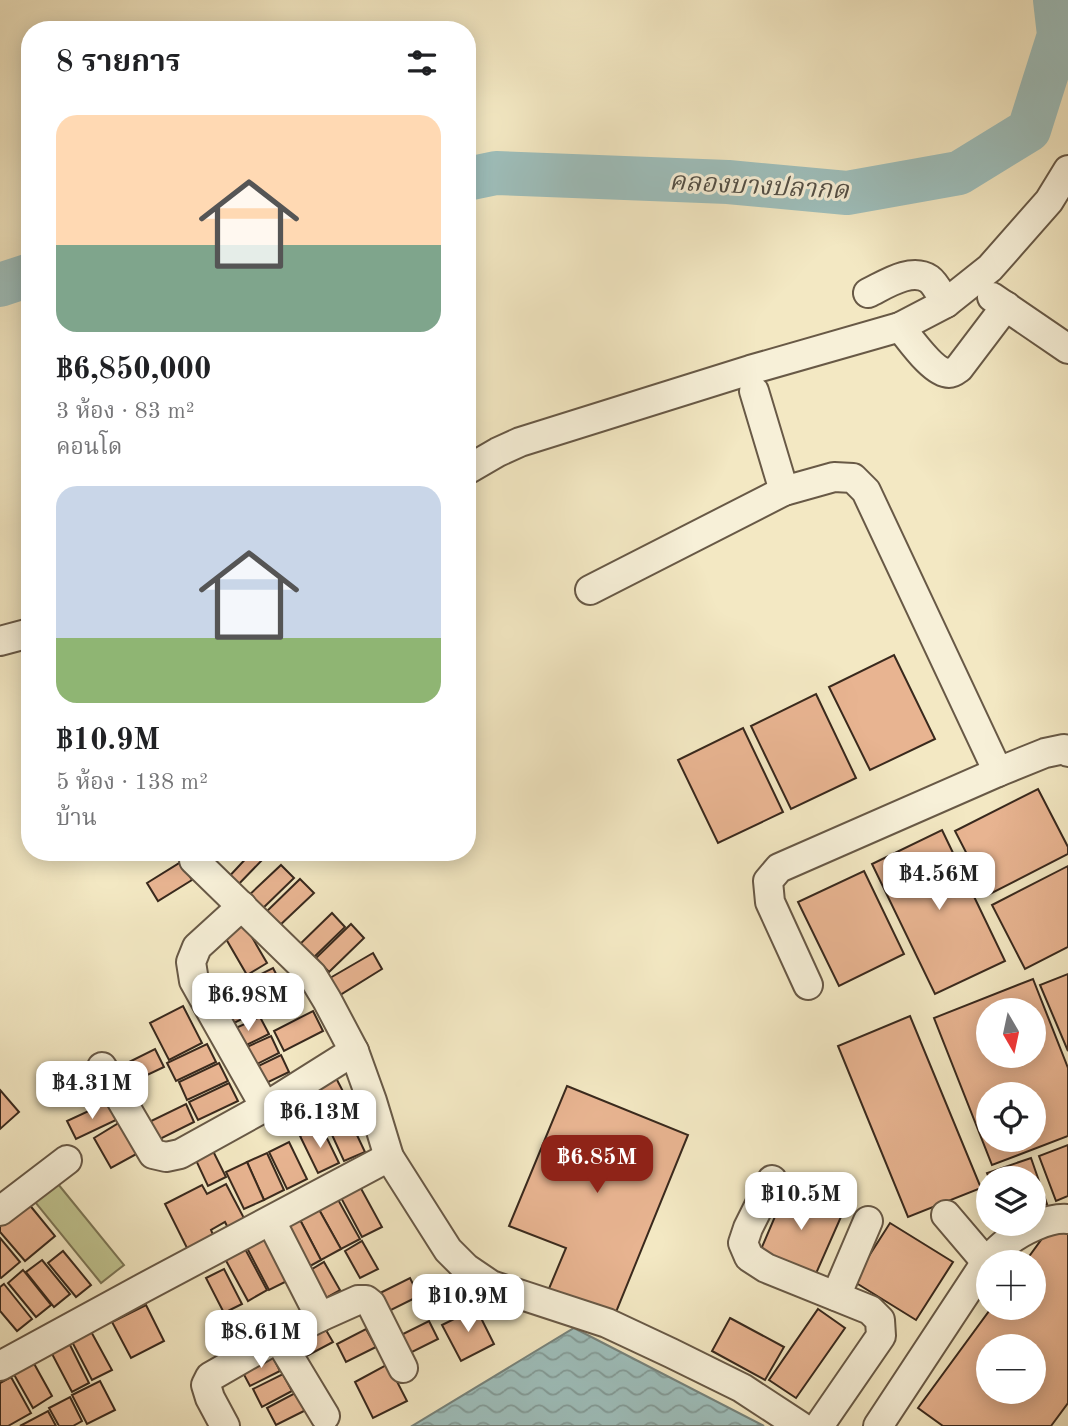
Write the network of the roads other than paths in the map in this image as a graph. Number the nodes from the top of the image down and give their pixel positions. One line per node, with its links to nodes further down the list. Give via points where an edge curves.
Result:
1 (1068, 170): 2 (street, via 1049,201)
2 (972, 284): 4 (street); 5 (street)
3 (869, 293): 4 (street, via 903,277 919,276 930,280)
4 (946, 303): 6 (street)
5 (1006, 306): 6 (street, via 952,373 931,365); 7 (street)
6 (900, 327): 9 (street, via 520,442)
7 (1068, 349)
8 (754, 391): 10 (street)
9 (476, 465)
10 (784, 491): 11 (street); 15 (street, via 834,477 853,478 866,491)
11 (590, 590)
12 (21, 635): 13 (street)
13 (0, 641)
14 (1068, 752): 15 (street, via 1045,753)
15 (998, 772): 18 (street, via 779,868 768,881 770,902)
16 (195, 861): 17 (street)
17 (242, 906): 19 (street, via 312,975); 21 (street, via 197,947 191,961 194,981)
18 (808, 985)
19 (354, 1051): 21 (street); 22 (street)
20 (102, 1067): 21 (street, via 153,1154 180,1154)
21 (265, 1107)
22 (389, 1157): 29 (street); 40 (street, via 448,1250 491,1285 607,1323 742,1388)
23 (67, 1160): 25 (street)
24 (772, 1180): 33 (street, via 743,1243 750,1257)
25 (0, 1211)
26 (946, 1215): 30 (street)
27 (1068, 1219): 31 (street, via 1041,1223)
28 (868, 1220): 33 (street)
29 (271, 1221): 34 (street); 36 (street)
30 (976, 1250)
31 (999, 1250)
32 (976, 1277): 42 (street)
33 (836, 1296): 41 (street, via 870,1311 880,1320 881,1336)
34 (320, 1317): 35 (street); 37 (street, via 366,1300)
35 (278, 1338): 38 (street); 39 (street, via 210,1377 206,1385)
36 (1, 1364)
37 (403, 1368)
38 (325, 1416)
39 (225, 1426)
40 (800, 1426)
41 (819, 1426)
42 (878, 1426)

